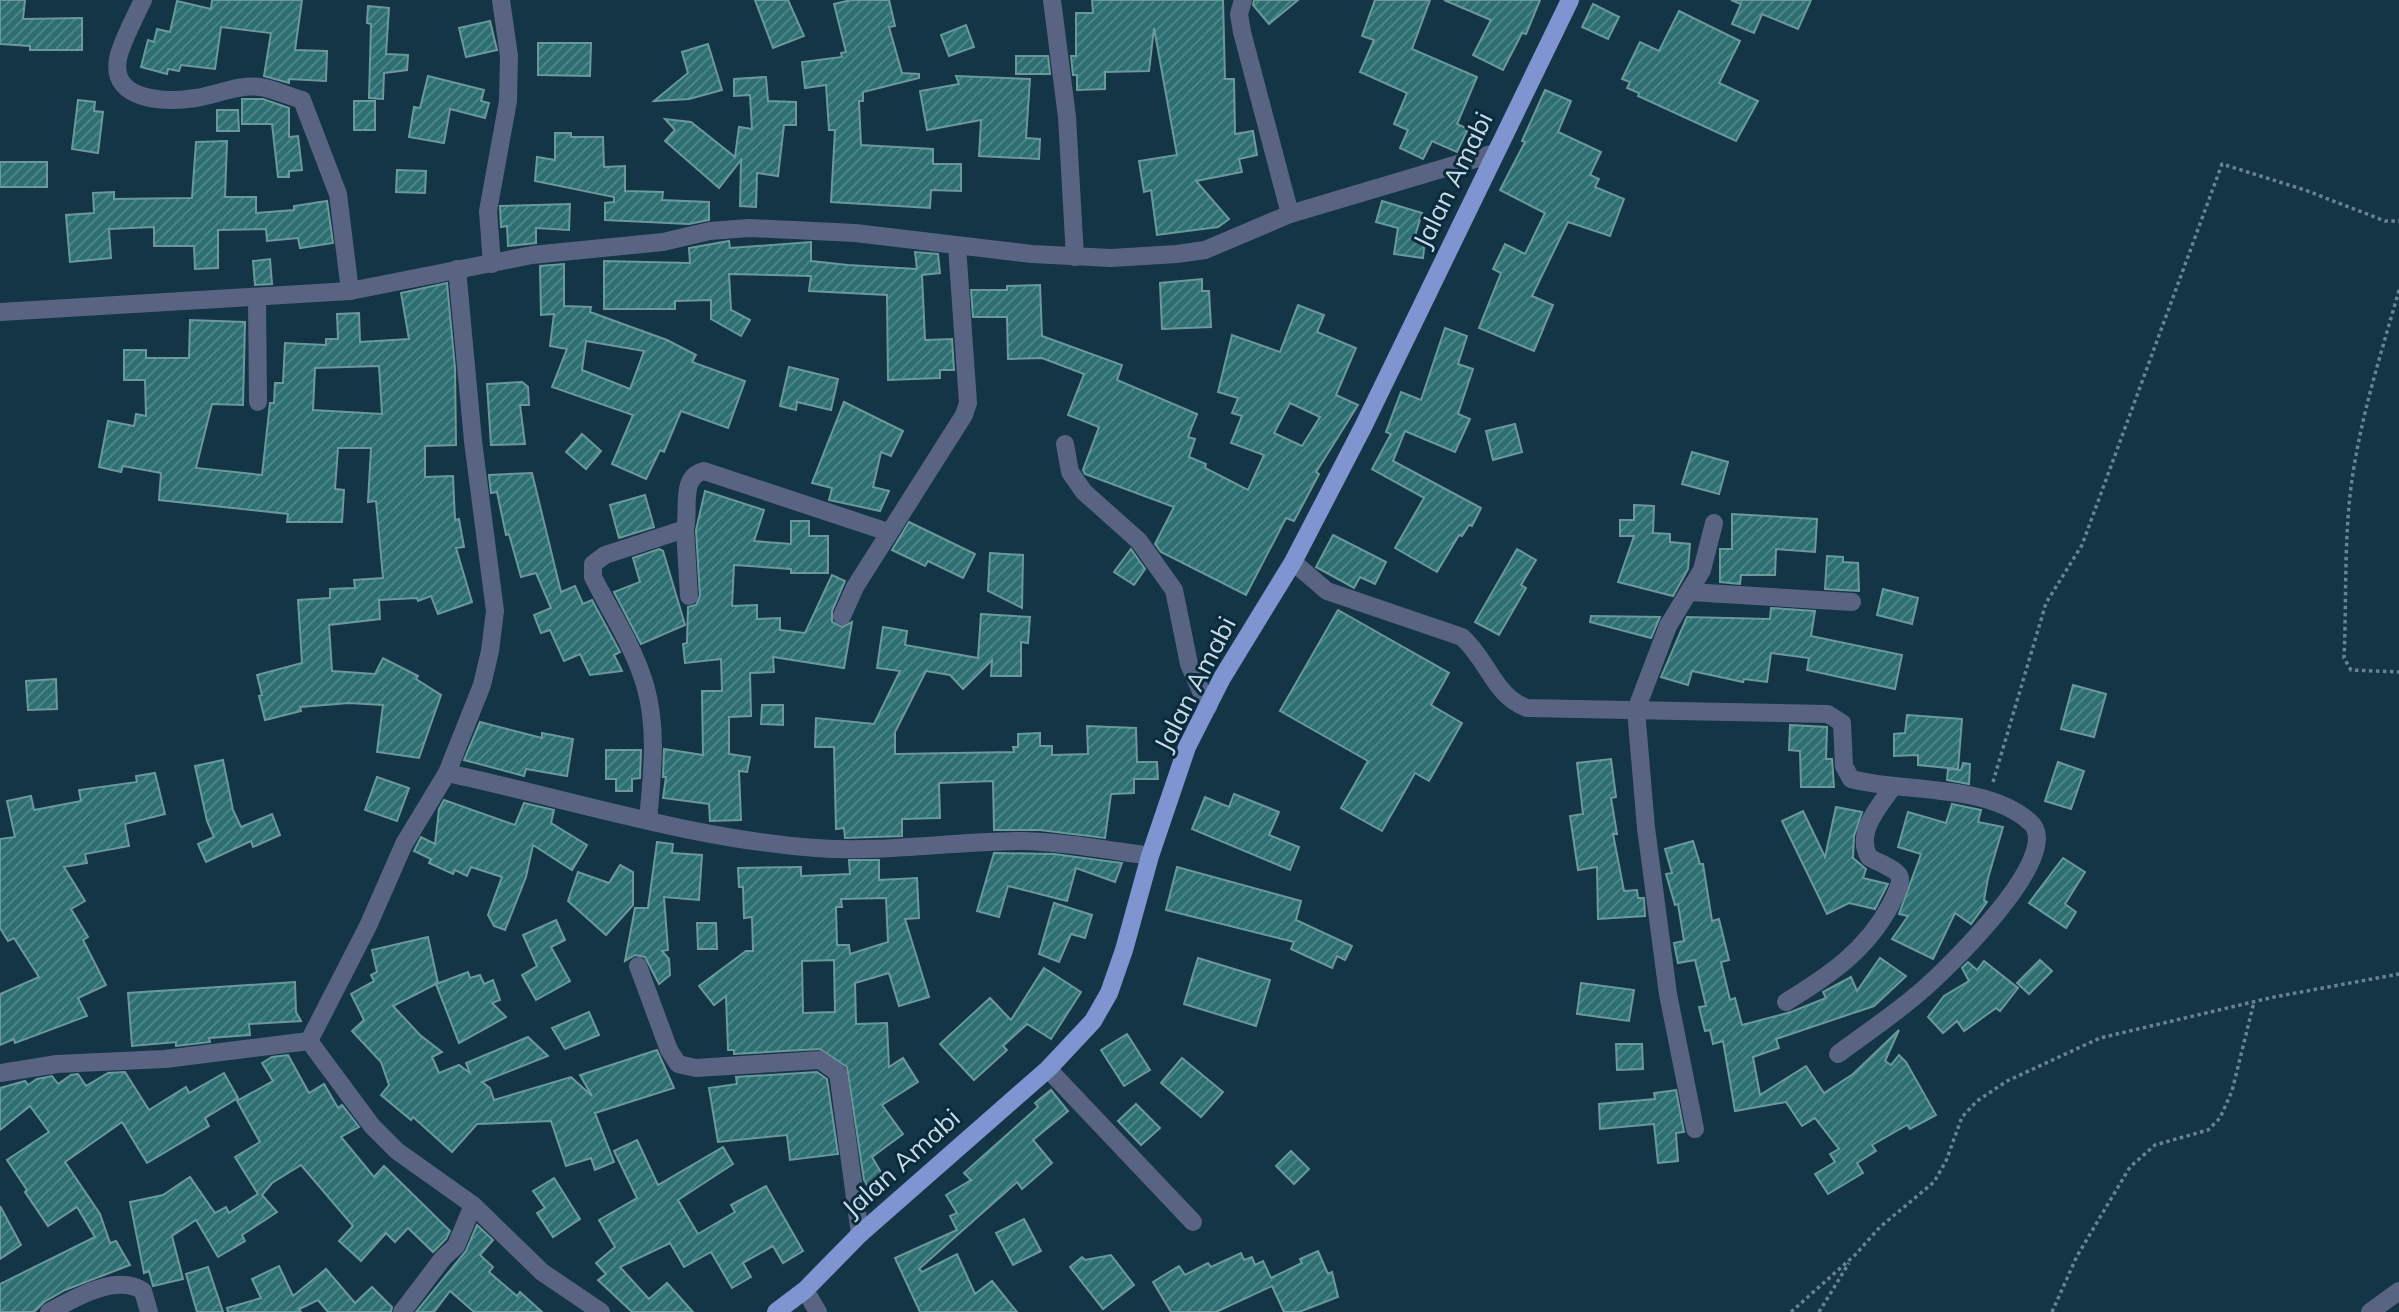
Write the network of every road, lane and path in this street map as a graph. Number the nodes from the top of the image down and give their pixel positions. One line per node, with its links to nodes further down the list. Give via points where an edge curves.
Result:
1 (143, 0): 14 (street, via 117,63 119,76 139,97 177,99 260,87 302,100 338,194)
2 (501, 0): 11 (street, via 508,33 508,101 488,211)
3 (1052, 0): 10 (street, via 1067,117)
4 (1243, 0): 7 (street, via 1239,14 1242,32)
5 (1570, 0): 6 (main road, Jalan Amabi)
6 (1495, 153): 7 (street); 22 (main road, Jalan Amabi)
7 (1290, 214): 10 (street, via 1205,250 1152,257)
8 (2399, 221): 32 (path, via 2377,218 2222,164 2082,545 2046,603)
9 (957, 246): 10 (street); 11 (street, via 843,232 749,228); 21 (street, via 968,403)
10 (1075, 257)
11 (492, 264): 12 (street)
12 (457, 269): 14 (street); 30 (street, via 495,611 482,685)
13 (2399, 290): 27 (path, via 2355,461 2344,658 2351,670)
14 (350, 291): 15 (street)
15 (257, 298): 16 (street); 17 (street)
16 (0, 312)
17 (258, 402)
18 (1065, 444): 28 (street, via 1070,472 1084,492 1139,541 1174,590 1189,664)
19 (1714, 523): 23 (street, via 1702,570)
20 (685, 529): 21 (street, via 690,482 704,471); 24 (street); 33 (street, via 606,555 591,570 639,668 648,698 653,746)
21 (888, 532): 26 (street)
22 (1293, 562): 28 (main road, Jalan Amabi); 29 (street, via 1327,591 1462,637 1515,704)
23 (1690, 592): 25 (street); 29 (street, via 1668,626)
24 (689, 596)
25 (1852, 602)
26 (842, 616)
27 (2399, 672)
28 (1208, 707): 34 (main road, Jalan Amabi, via 1188,747)
29 (1636, 710): 31 (street, via 1828,714 1836,717 1844,731 1847,776); 43 (street, via 1668,994)
30 (447, 773): 33 (street); 39 (street, via 404,844)
31 (1893, 787): 32 (street); 37 (street, via 1870,818 1865,841 1869,857 1900,878 1878,930 1821,981)
32 (1988, 801): 40 (street, via 2033,824 2039,836 2034,859 2012,893 1940,975)
33 (648, 820): 34 (street, via 816,848 1025,841)
34 (1150, 856): 41 (main road, Jalan Amabi, via 1109,993 1093,1021)
35 (638, 966): 46 (street, via 678,1064 696,1068 820,1060 833,1067 841,1082)
36 (2399, 974): 38 (path)
37 (1786, 1002)
38 (2254, 1002): 47 (path, via 2100,1038 1990,1091 1962,1117 1934,1182 1880,1227); 58 (path, via 2235,1081 2220,1118 2208,1130 2155,1145 2130,1167 2077,1256)
39 (309, 1041): 42 (street); 44 (street, via 372,1126 397,1151)
40 (1838, 1054)
41 (1048, 1069): 45 (street); 46 (main road, Jalan Amabi)
42 (0, 1073)
43 (1695, 1129)
44 (473, 1205): 52 (street, via 456,1246); 53 (street, via 542,1272)
45 (1193, 1222)
46 (860, 1234): 48 (main road, Jalan Amabi)
47 (1856, 1255): 56 (path); 57 (path)
48 (805, 1290): 54 (main road, Jalan Amabi); 55 (street)
49 (2399, 1291): 59 (street)
50 (49, 1312): 51 (street, via 90,1292 127,1285 143,1291)
51 (149, 1312)
52 (402, 1312)
53 (601, 1312)
54 (776, 1312)
55 (818, 1312)
56 (1791, 1312)
57 (1819, 1312)
58 (2052, 1312)
59 (2371, 1312)

